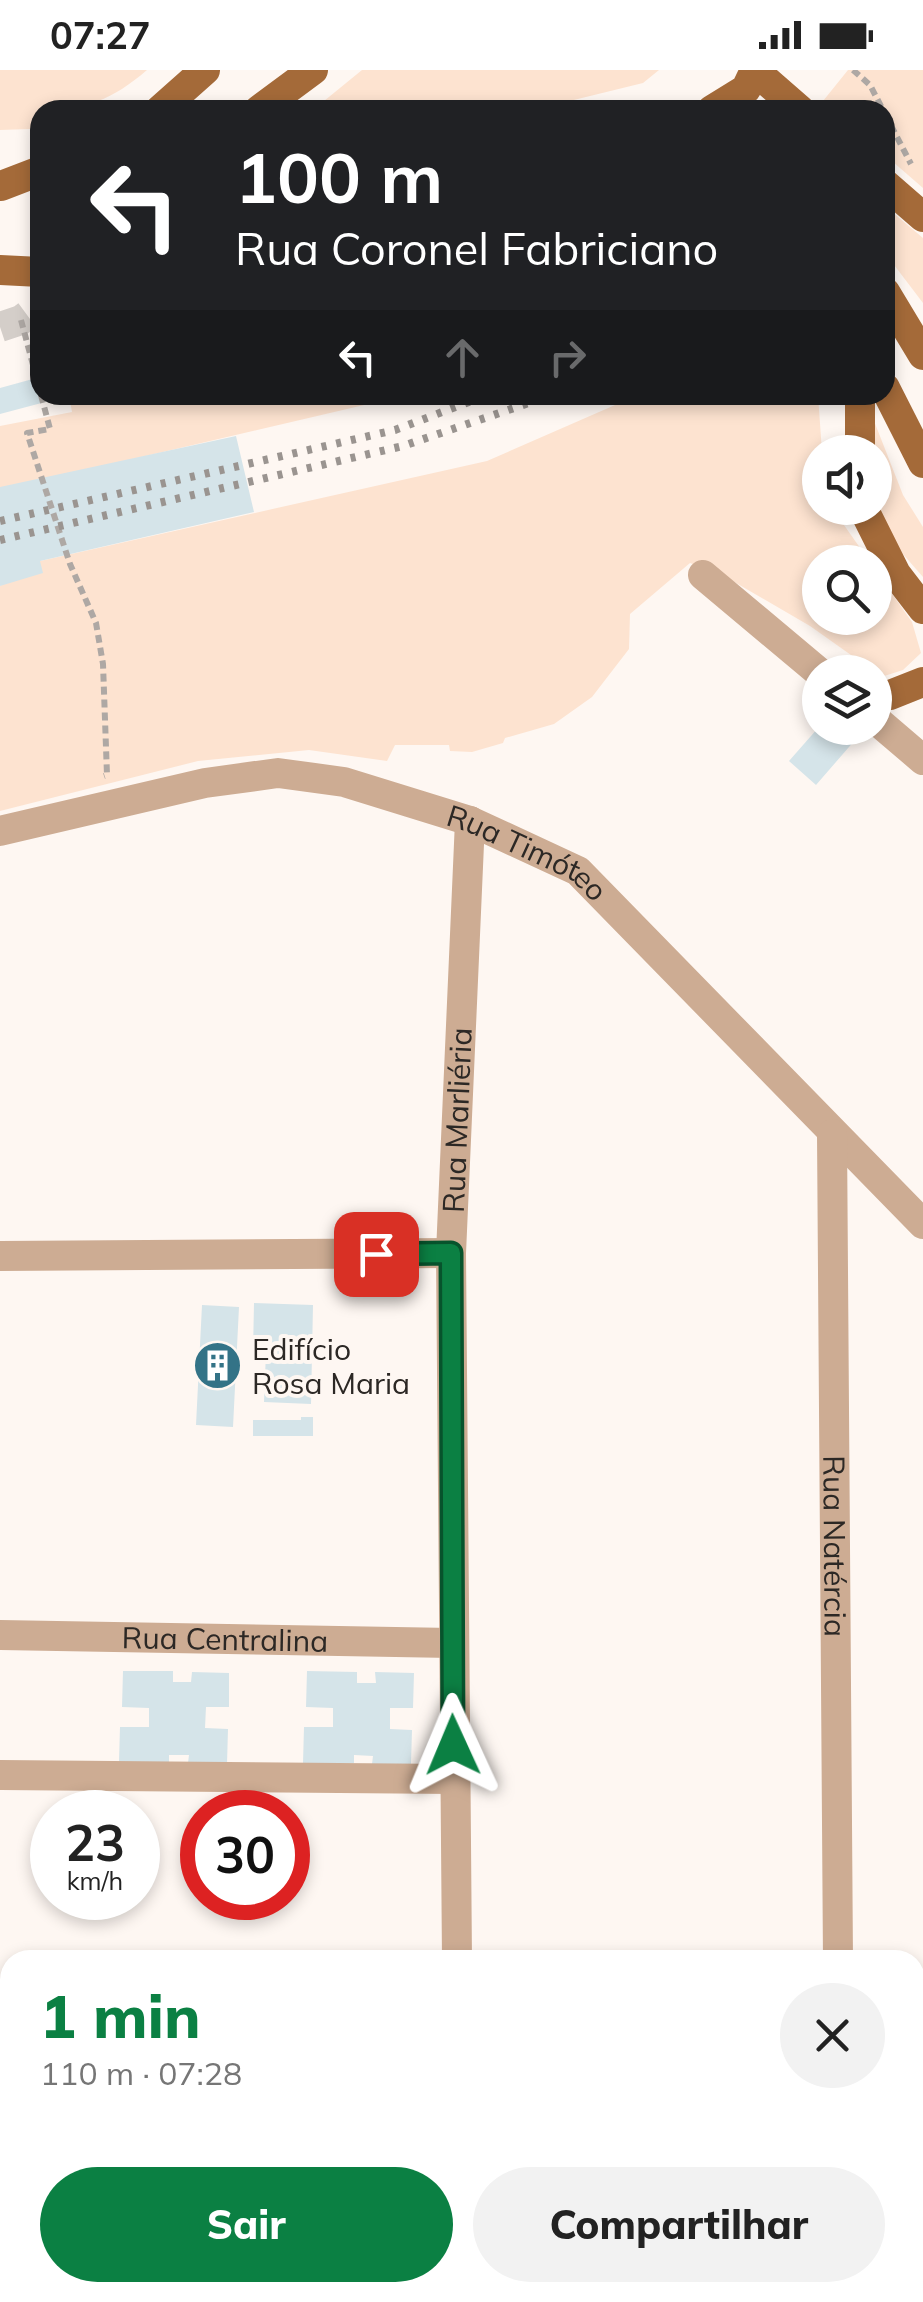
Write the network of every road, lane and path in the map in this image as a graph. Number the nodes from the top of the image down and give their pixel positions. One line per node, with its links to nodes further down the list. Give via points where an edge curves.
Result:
1 (205, 70): 5 (main road)
2 (313, 70): 6 (main road)
3 (852, 70): 9 (path)
4 (751, 85): 7 (main road); 8 (main road)
5 (171, 100)
6 (272, 100)
7 (728, 100)
8 (780, 100)
9 (878, 100)
10 (895, 132): 11 (path)
11 (923, 174)
12 (30, 175): 14 (main road)
13 (30, 184): 14 (main road)
14 (0, 186)
15 (895, 193): 16 (main road)
16 (923, 217)
17 (0, 270): 18 (main road)
18 (30, 272)
19 (895, 309): 22 (main road)
20 (21, 320): 21 (path)
21 (30, 355)
22 (923, 355)
23 (43, 405): 36 (path, via 50,429 27,433 96,623 103,664 107,775)
24 (860, 405): 26 (main road)
25 (894, 405): 27 (main road)
26 (860, 435)
27 (923, 463)
28 (872, 525): 30 (main road, via 896,574)
29 (703, 576): 31 (street)
30 (923, 608)
31 (802, 658)
32 (923, 682): 33 (main road)
33 (892, 694)
34 (892, 733): 35 (street)
35 (923, 760)
36 (91, 779)
37 (470, 822): 38 (street, Rua Timóteo, via 344,782 278,773); 39 (street, Rua Timóteo, via 578,871); 41 (street, Rua Marliéria)
38 (0, 830)
39 (832, 1134): 40 (street, Rua Timóteo); 48 (street, Rua Natércia)
40 (923, 1224)
41 (451, 1253): 42 (street); 44 (street, Rua Marliéria)
42 (0, 1256)
43 (0, 1636): 44 (street, Rua Centralina)
44 (452, 1643): 46 (street, Rua Marliéria)
45 (0, 1775): 46 (street)
46 (454, 1780): 47 (street, Rua Marliéria)
47 (458, 1950)
48 (838, 1950)

